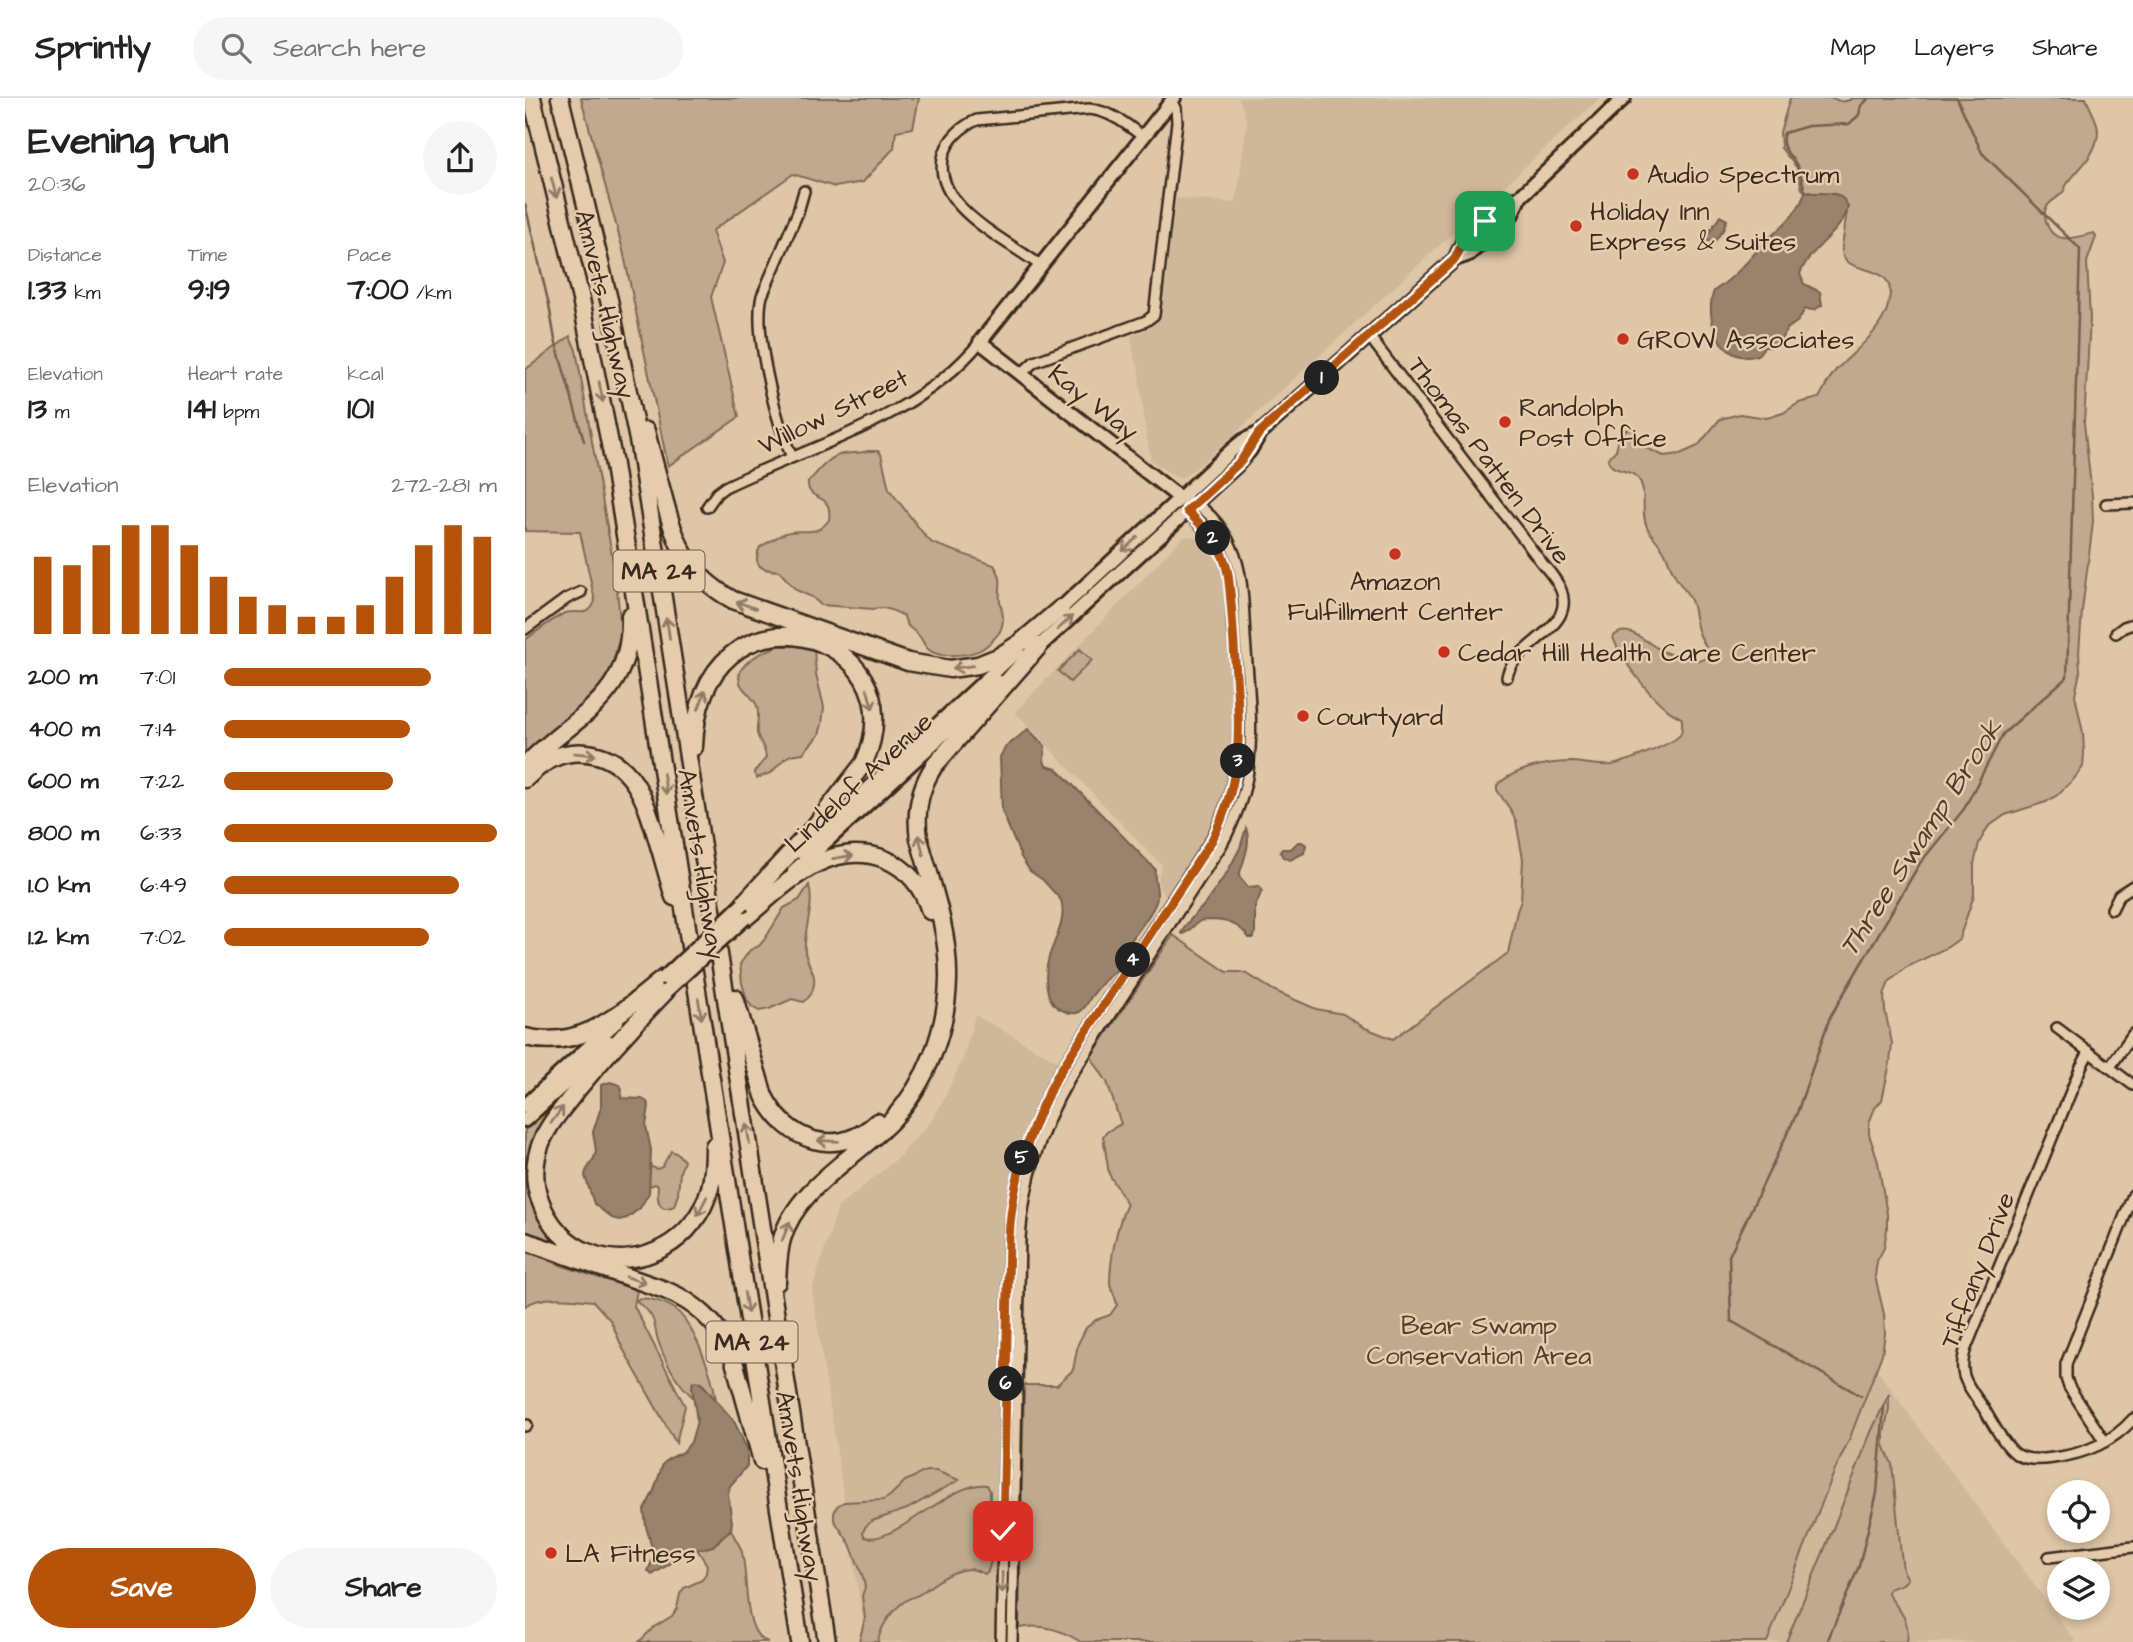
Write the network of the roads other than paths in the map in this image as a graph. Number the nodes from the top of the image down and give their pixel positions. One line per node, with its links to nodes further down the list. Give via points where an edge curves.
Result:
1 (532, 98): 15 (highway, Amvets Highway / MA 24, one-way to 15, via 578,286)
2 (560, 98): 8 (highway, Amvets Highway / MA 24)
3 (1624, 98): 9 (main road, via 1519,198 1506,201 1463,242 1455,259)
4 (1173, 100): 5 (main road, Willow Street); 11 (street, via 1177,122 1154,315 1034,362)
5 (1143, 137): 7 (main road, Willow Street); 7 (street, via 1112,115 1089,108 977,120 953,137 942,167 950,195 973,218)
6 (804, 191): 13 (street, via 759,308 767,372)
7 (1041, 266): 10 (main road, Willow Street)
8 (610, 304): 21 (highway, one-way to 8, via 998,657 967,667 938,669 743,605 718,592 699,576 676,540); 29 (highway, Amvets Highway / MA 24, one-way to 8, via 639,445)
9 (1369, 336): 12 (main road); 26 (street, Thomas Patten Drive, via 1561,590 1563,606 1557,621 1514,659)
10 (980, 342): 11 (main road, Kay Way); 13 (street, Willow Street, via 948,375 906,404)
11 (1021, 374): 14 (main road, Kay Way)
12 (1259, 433): 14 (main road, Lindelof Avenue, via 1237,446); 19 (main road, Lindelof Avenue, via 1246,455)
13 (792, 457): 18 (street, Willow Street, via 725,487)
14 (1180, 498): 19 (street); 21 (main road, Lindelof Avenue, one-way to 21)
15 (620, 499): 27 (highway, via 630,612 624,663 600,702); 34 (highway, Amvets Highway / MA 24, one-way to 34)
16 (2133, 503): 17 (street)
17 (2106, 504)
18 (707, 507)
19 (1191, 507): 25 (main road, Lindelof Avenue, one-way to 19); 54 (street, one-way to 54, via 1222,553 1228,574 1239,712 1236,771 1212,840 1059,1073 1038,1114 1021,1164 1009,1238); 55 (street, via 1223,531 1238,563 1250,711 1248,773 1237,814 1221,846 1069,1079 1048,1118 1034,1160 1020,1238)
20 (581, 592): 23 (street)
21 (1061, 608): 32 (main road, Lindelof Avenue)
22 (2133, 624): 24 (street)
23 (525, 629)
24 (2116, 633)
25 (1039, 646): 32 (main road, Lindelof Avenue); 47 (highway, one-way to 25, via 777,1285 779,1251 788,1223 809,1193 903,1108 927,1067 943,1022 948,955 917,824 922,789 934,766)
26 (1507, 677)
27 (525, 766)
28 (525, 779): 34 (highway, one-way to 34, via 547,761 583,753 611,760 631,777 650,815)
29 (701, 840): 32 (highway, one-way to 32, via 695,725 700,702 719,668 750,643 774,636 804,637 838,652 859,674 870,696 874,724 869,752); 33 (highway, Amvets Highway / MA 24)
30 (2133, 886): 31 (street, via 2119,895)
31 (2112, 909)
32 (744, 911): 33 (highway, one-way to 33, via 799,874 828,859 850,855 874,856 899,866 924,895 939,956 939,992 931,1031 916,1070 896,1102 857,1137 831,1142 804,1137 772,1110 760,1084); 35 (main road, Lindelof Avenue, bridge)
33 (714, 920): 47 (highway, Amvets Highway / MA 24, one-way to 33)
34 (695, 975): 39 (highway, Amvets Highway / MA 24, one-way to 39)
35 (665, 984): 38 (highway, via 589,1033 559,1040); 39 (highway, one-way to 35, via 714,1166 698,1215 673,1243 642,1257 608,1258 574,1245 557,1230 542,1206 535,1178 540,1146 553,1120); 43 (main road, Lindelof Avenue); 44 (main road, Lindelof Avenue)
36 (2057, 1028): 40 (street)
37 (2133, 1034): 41 (street)
38 (525, 1037)
39 (705, 1042): 52 (highway, Amvets Highway / MA 24, one-way to 52)
40 (2089, 1052): 41 (street); 49 (street, Tiffany Drive, via 1961,1367 1969,1389 2021,1456 2040,1460 2068,1456)
41 (2110, 1067): 42 (street)
42 (2133, 1085)
43 (525, 1106)
44 (525, 1120)
45 (2133, 1195): 49 (street, via 2066,1364 2069,1387)
46 (525, 1241): 52 (highway, one-way to 52, via 677,1295 705,1314 724,1338 759,1452)
47 (785, 1371): 53 (highway, Amvets Highway / MA 24)
48 (2133, 1419): 49 (street, Tiffany Drive)
49 (2105, 1442)
50 (2133, 1547): 51 (street)
51 (2049, 1557)
52 (799, 1634)
53 (827, 1642)
54 (1001, 1642)
55 (1012, 1642)

